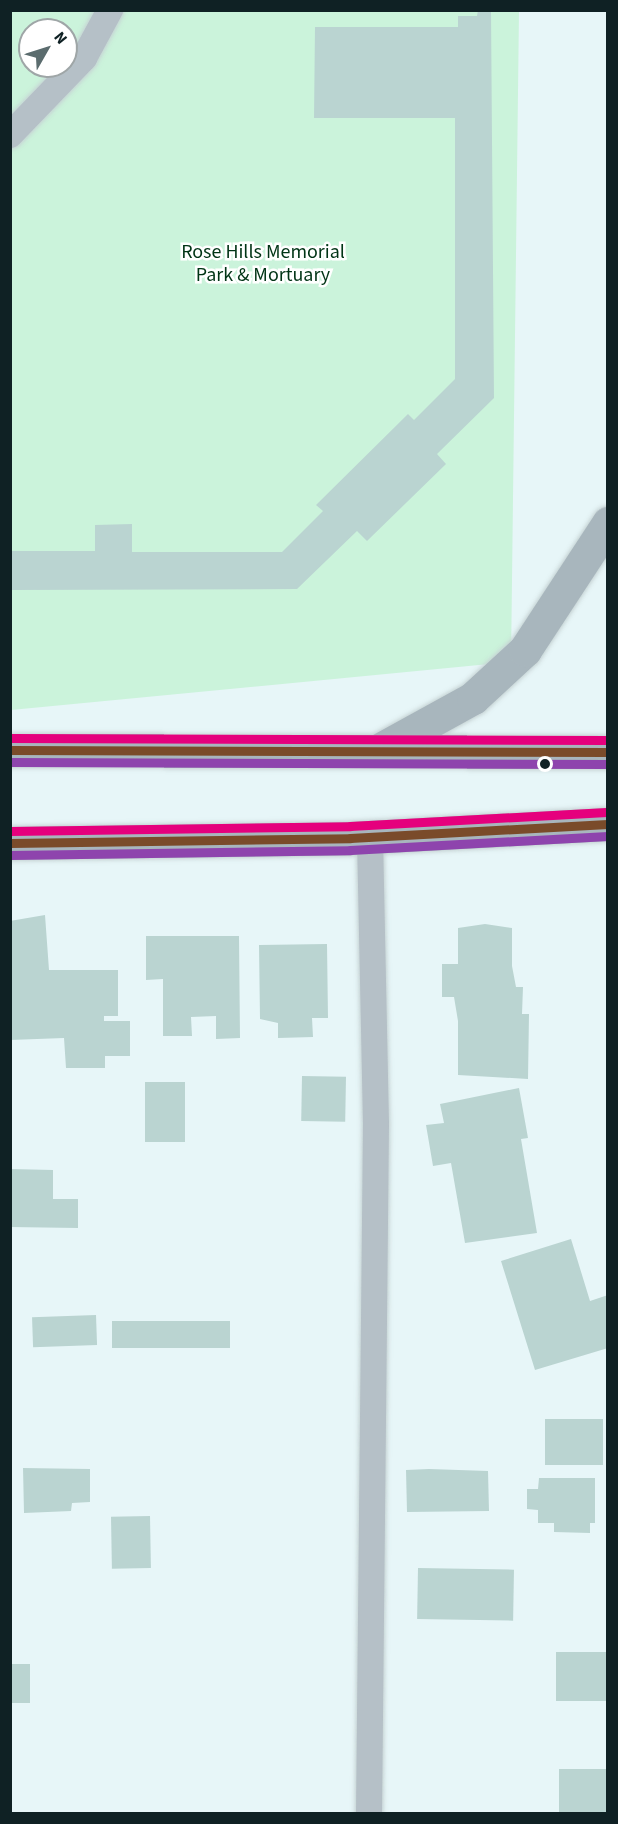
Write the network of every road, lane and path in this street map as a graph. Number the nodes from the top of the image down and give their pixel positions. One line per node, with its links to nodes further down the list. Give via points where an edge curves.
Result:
1 (110, 10): 2 (lane, via 84,58)
2 (10, 135)
3 (608, 523): 5 (main road, via 525,650 473,698)
4 (10, 750): 5 (main road)
5 (375, 752): 6 (main road)
6 (608, 752)
7 (608, 824): 8 (main road)
8 (370, 837): 9 (main road); 10 (lane, via 376,1124)
9 (10, 843)
10 (369, 1814)

